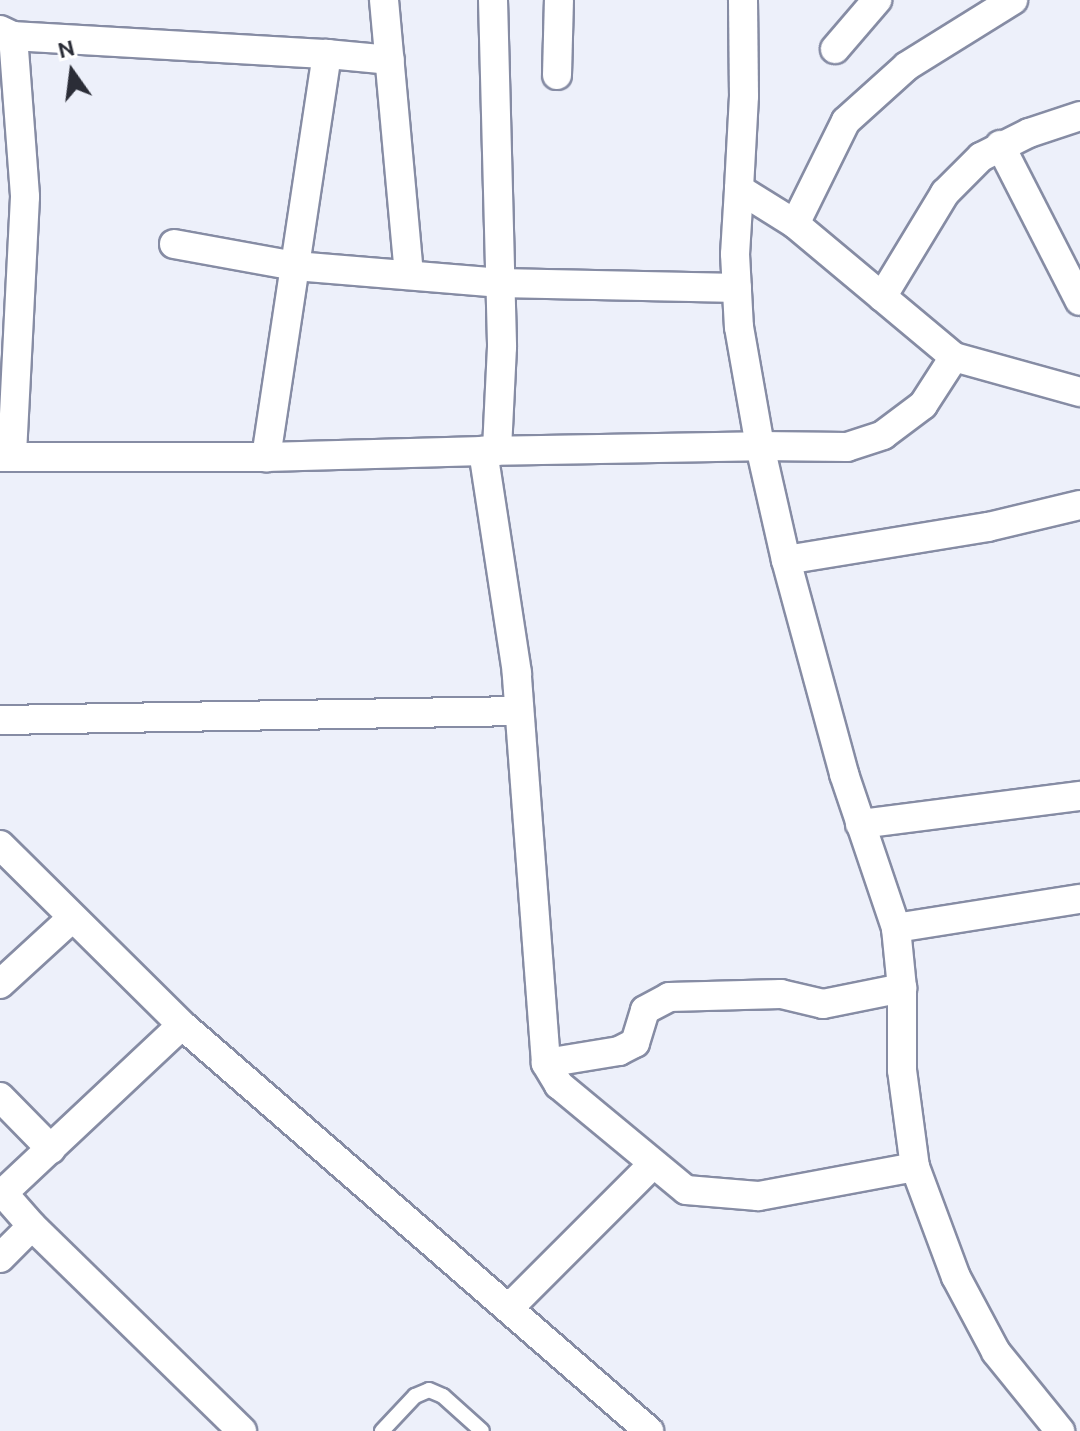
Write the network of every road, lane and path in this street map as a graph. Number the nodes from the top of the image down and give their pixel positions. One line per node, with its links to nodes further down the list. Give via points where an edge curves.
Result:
1 (384, 0): 10 (street)
2 (493, 0): 19 (street)
3 (559, 0): 11 (street)
4 (743, 0): 14 (street)
5 (877, 0): 8 (street)
6 (1013, 0): 15 (street, via 907,66 846,121)
7 (7, 33): 9 (street); 27 (street, via 25,197)
8 (835, 49)
9 (327, 54): 10 (street); 17 (street)
10 (390, 60): 18 (street)
11 (557, 75)
12 (1080, 116): 13 (street)
13 (1000, 145): 21 (street, via 945,193); 22 (street)
14 (739, 189): 15 (street); 20 (street)
15 (795, 224): 21 (street)
16 (174, 244): 17 (street)
17 (295, 266): 18 (street); 28 (street)
18 (409, 275): 19 (street)
19 (501, 283): 20 (street); 26 (street, via 502,347)
20 (737, 288): 25 (street)
21 (882, 297): 23 (street)
22 (1080, 301)
23 (954, 357): 24 (street); 25 (street, via 923,405 883,435 847,447)
24 (1080, 392)
25 (760, 446): 26 (street); 30 (street)
26 (490, 451): 28 (street); 31 (street)
27 (6, 457): 28 (street)
28 (266, 457)
29 (1080, 505): 30 (street, via 988,527)
30 (786, 560): 34 (street)
31 (519, 711): 32 (street); 42 (street)
32 (0, 720)
33 (1080, 796): 34 (street)
34 (860, 824): 38 (street)
35 (0, 845): 37 (street)
36 (1080, 899): 38 (street)
37 (71, 919): 39 (street); 41 (street)
38 (896, 928): 40 (street)
39 (0, 984)
40 (902, 988): 42 (street, via 823,1004 781,994 669,997 645,1010 635,1043 619,1051); 46 (street, via 902,1070)
41 (182, 1025): 44 (street); 50 (street)
42 (546, 1063): 45 (street, via 559,1085)
43 (0, 1097): 44 (street)
44 (51, 1149): 47 (street)
45 (653, 1164): 46 (street, via 686,1190 758,1196); 50 (street)
46 (915, 1167): 55 (street, via 956,1277 996,1352)
47 (2, 1195): 48 (street)
48 (32, 1226): 49 (street); 51 (street)
49 (0, 1258)
50 (510, 1307): 54 (street)
51 (242, 1431)
52 (382, 1431): 53 (lane, via 415,1396 429,1390)
53 (482, 1431)
54 (649, 1431)
55 (1060, 1431)

